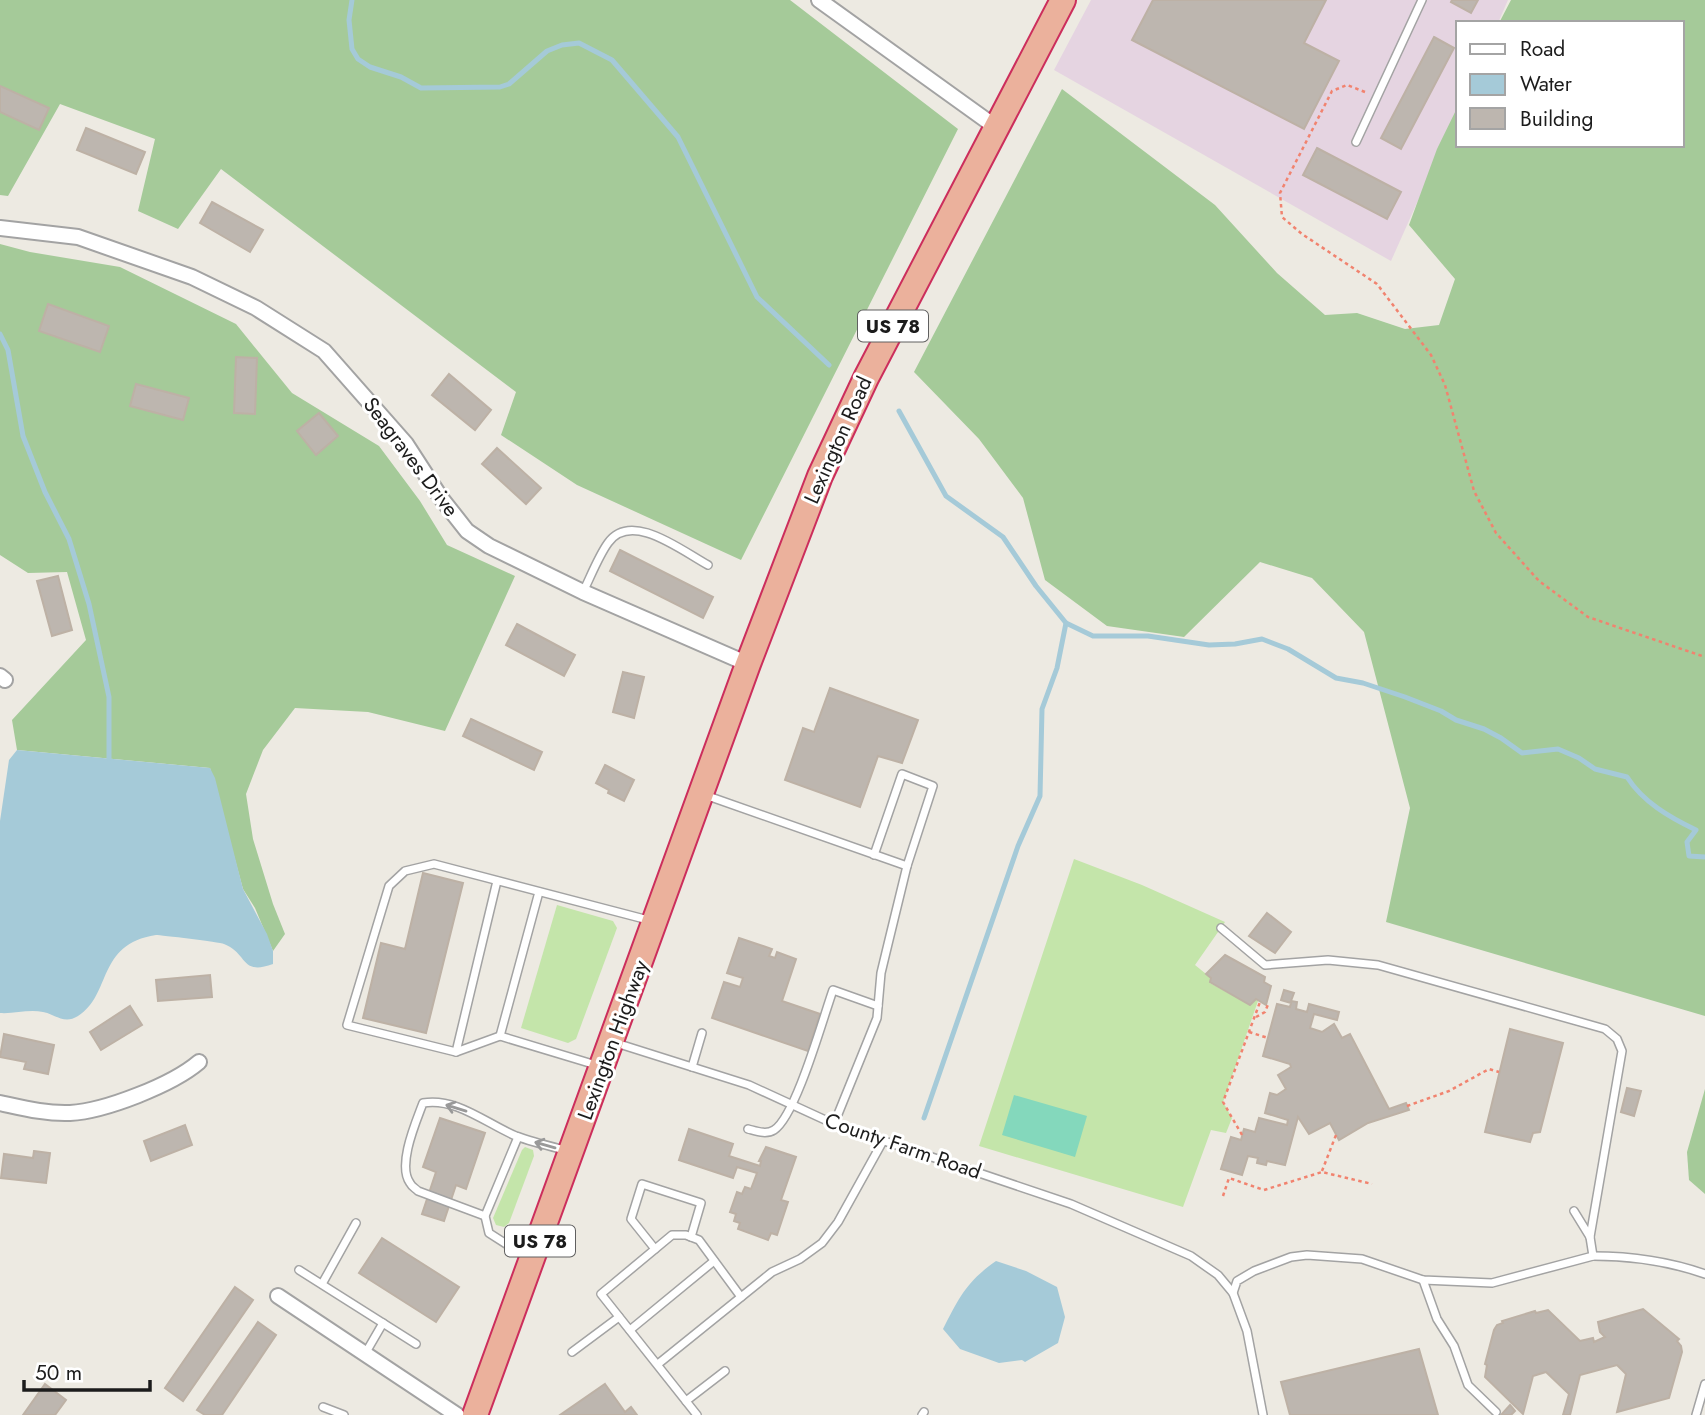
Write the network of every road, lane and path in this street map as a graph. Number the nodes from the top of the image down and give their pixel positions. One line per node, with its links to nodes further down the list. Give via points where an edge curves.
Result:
1 (819, 0): 5 (street)
2 (1063, 0): 5 (highway, Lexington Road / US 78)
3 (1422, 0): 4 (lane)
4 (1377, 97): 6 (lane); 10 (path, via 1347,85 1332,91 1280,192 1282,217 1377,284 1431,355 1445,385 1474,491 1496,533 1539,581 1588,617)
5 (997, 128): 11 (highway, Lexington Road / US 78, via 839,434)
6 (1356, 142)
7 (0, 228): 9 (street, Seagraves Drive, via 78,237 192,277 256,308 324,351 406,444 467,531)
8 (708, 565): 9 (lane, via 648,532 621,531 608,542)
9 (583, 592): 11 (street, Seagraves Drive)
10 (1705, 657)
11 (748, 664): 12 (highway, Lexington Highway / US 78)
12 (701, 794): 13 (lane); 17 (highway, Lexington Highway / US 78)
13 (874, 855): 14 (lane); 14 (lane, via 902,774 933,786)
14 (907, 866): 21 (lane, via 881,973)
15 (497, 881): 16 (lane); 28 (lane); 28 (lane, via 434,864 405,871 389,886 347,1025)
16 (539, 892): 17 (lane); 25 (lane)
17 (656, 922): 27 (highway, Lexington Highway / US 78)
18 (1221, 929): 50 (lane, via 1265,965 1328,960 1378,965 1605,1029 1617,1039 1622,1051)
19 (1260, 1002): 22 (path)
20 (1269, 1002): 22 (path, via 1265,1012)
21 (878, 1006): 34 (lane, via 833,990); 36 (lane)
22 (1254, 1017): 23 (path)
23 (1249, 1032): 26 (path); 38 (path, via 1223,1102)
24 (702, 1033): 31 (lane)
25 (500, 1036): 28 (lane); 30 (lane)
26 (1268, 1038)
27 (612, 1042): 30 (highway, Lexington Highway / US 78); 31 (lane, County Farm Road)
28 (456, 1052)
29 (199, 1062): 33 (street, via 186,1072 98,1109 52,1113)
30 (603, 1067): 42 (highway, Lexington Highway / US 78)
31 (692, 1067): 34 (lane, County Farm Road, via 749,1085)
32 (1499, 1072): 35 (path, via 1489,1069 1449,1091)
33 (0, 1103)
34 (792, 1106): 36 (lane, County Farm Road); 37 (lane, via 770,1132)
35 (1407, 1106)
36 (834, 1124): 41 (lane, County Farm Road)
37 (748, 1129)
38 (1242, 1135)
39 (1336, 1135): 43 (path)
40 (518, 1137): 42 (lane, one-way to 40); 47 (lane); 47 (lane, one-way to 47, via 466,1111 434,1101 423,1103 404,1169 410,1184)
41 (883, 1140): 59 (lane, County Farm Road, via 1071,1205 1191,1256 1218,1275); 61 (lane, via 822,1243 772,1272)
42 (572, 1153): 53 (highway, Lexington Highway / US 78)
43 (1322, 1172): 44 (path); 45 (path, via 1264,1190 1229,1178)
44 (1372, 1184)
45 (1223, 1196)
46 (1574, 1211): 50 (lane)
47 (485, 1216): 53 (lane, via 489,1233)
48 (356, 1223): 58 (lane)
49 (691, 1237): 51 (lane, via 672,1235); 51 (lane, via 701,1203 642,1184 631,1219); 54 (lane, via 699,1240)
50 (1590, 1237): 52 (lane)
51 (655, 1250): 62 (lane, via 601,1294)
52 (1592, 1256): 56 (lane, via 1675,1263); 57 (lane, via 1492,1283)
53 (533, 1261): 78 (highway, Lexington Highway / US 78)
54 (714, 1261): 61 (lane); 64 (lane)
55 (299, 1270): 58 (lane)
56 (1705, 1274)
57 (1423, 1280): 59 (lane, via 1362,1259 1307,1255 1254,1271 1237,1281); 75 (lane, via 1468,1385)
58 (322, 1284): 63 (lane)
59 (1233, 1293): 80 (lane, via 1247,1331)
60 (278, 1296): 67 (street)
61 (741, 1297): 68 (lane)
62 (619, 1317): 64 (lane); 66 (lane)
63 (383, 1323): 65 (lane); 67 (lane)
64 (630, 1330): 68 (lane)
65 (416, 1344)
66 (572, 1352)
67 (365, 1354): 77 (street)
68 (658, 1364): 72 (lane)
69 (725, 1371): 72 (lane)
70 (1705, 1384): 71 (lane)
71 (1703, 1397): 74 (lane); 81 (lane)
72 (686, 1401): 79 (lane)
73 (323, 1407): 76 (lane)
74 (1705, 1409)
75 (1496, 1412)
76 (344, 1415)
77 (457, 1415)
78 (475, 1415)
79 (697, 1415)
80 (1263, 1415)
81 (1696, 1415)

